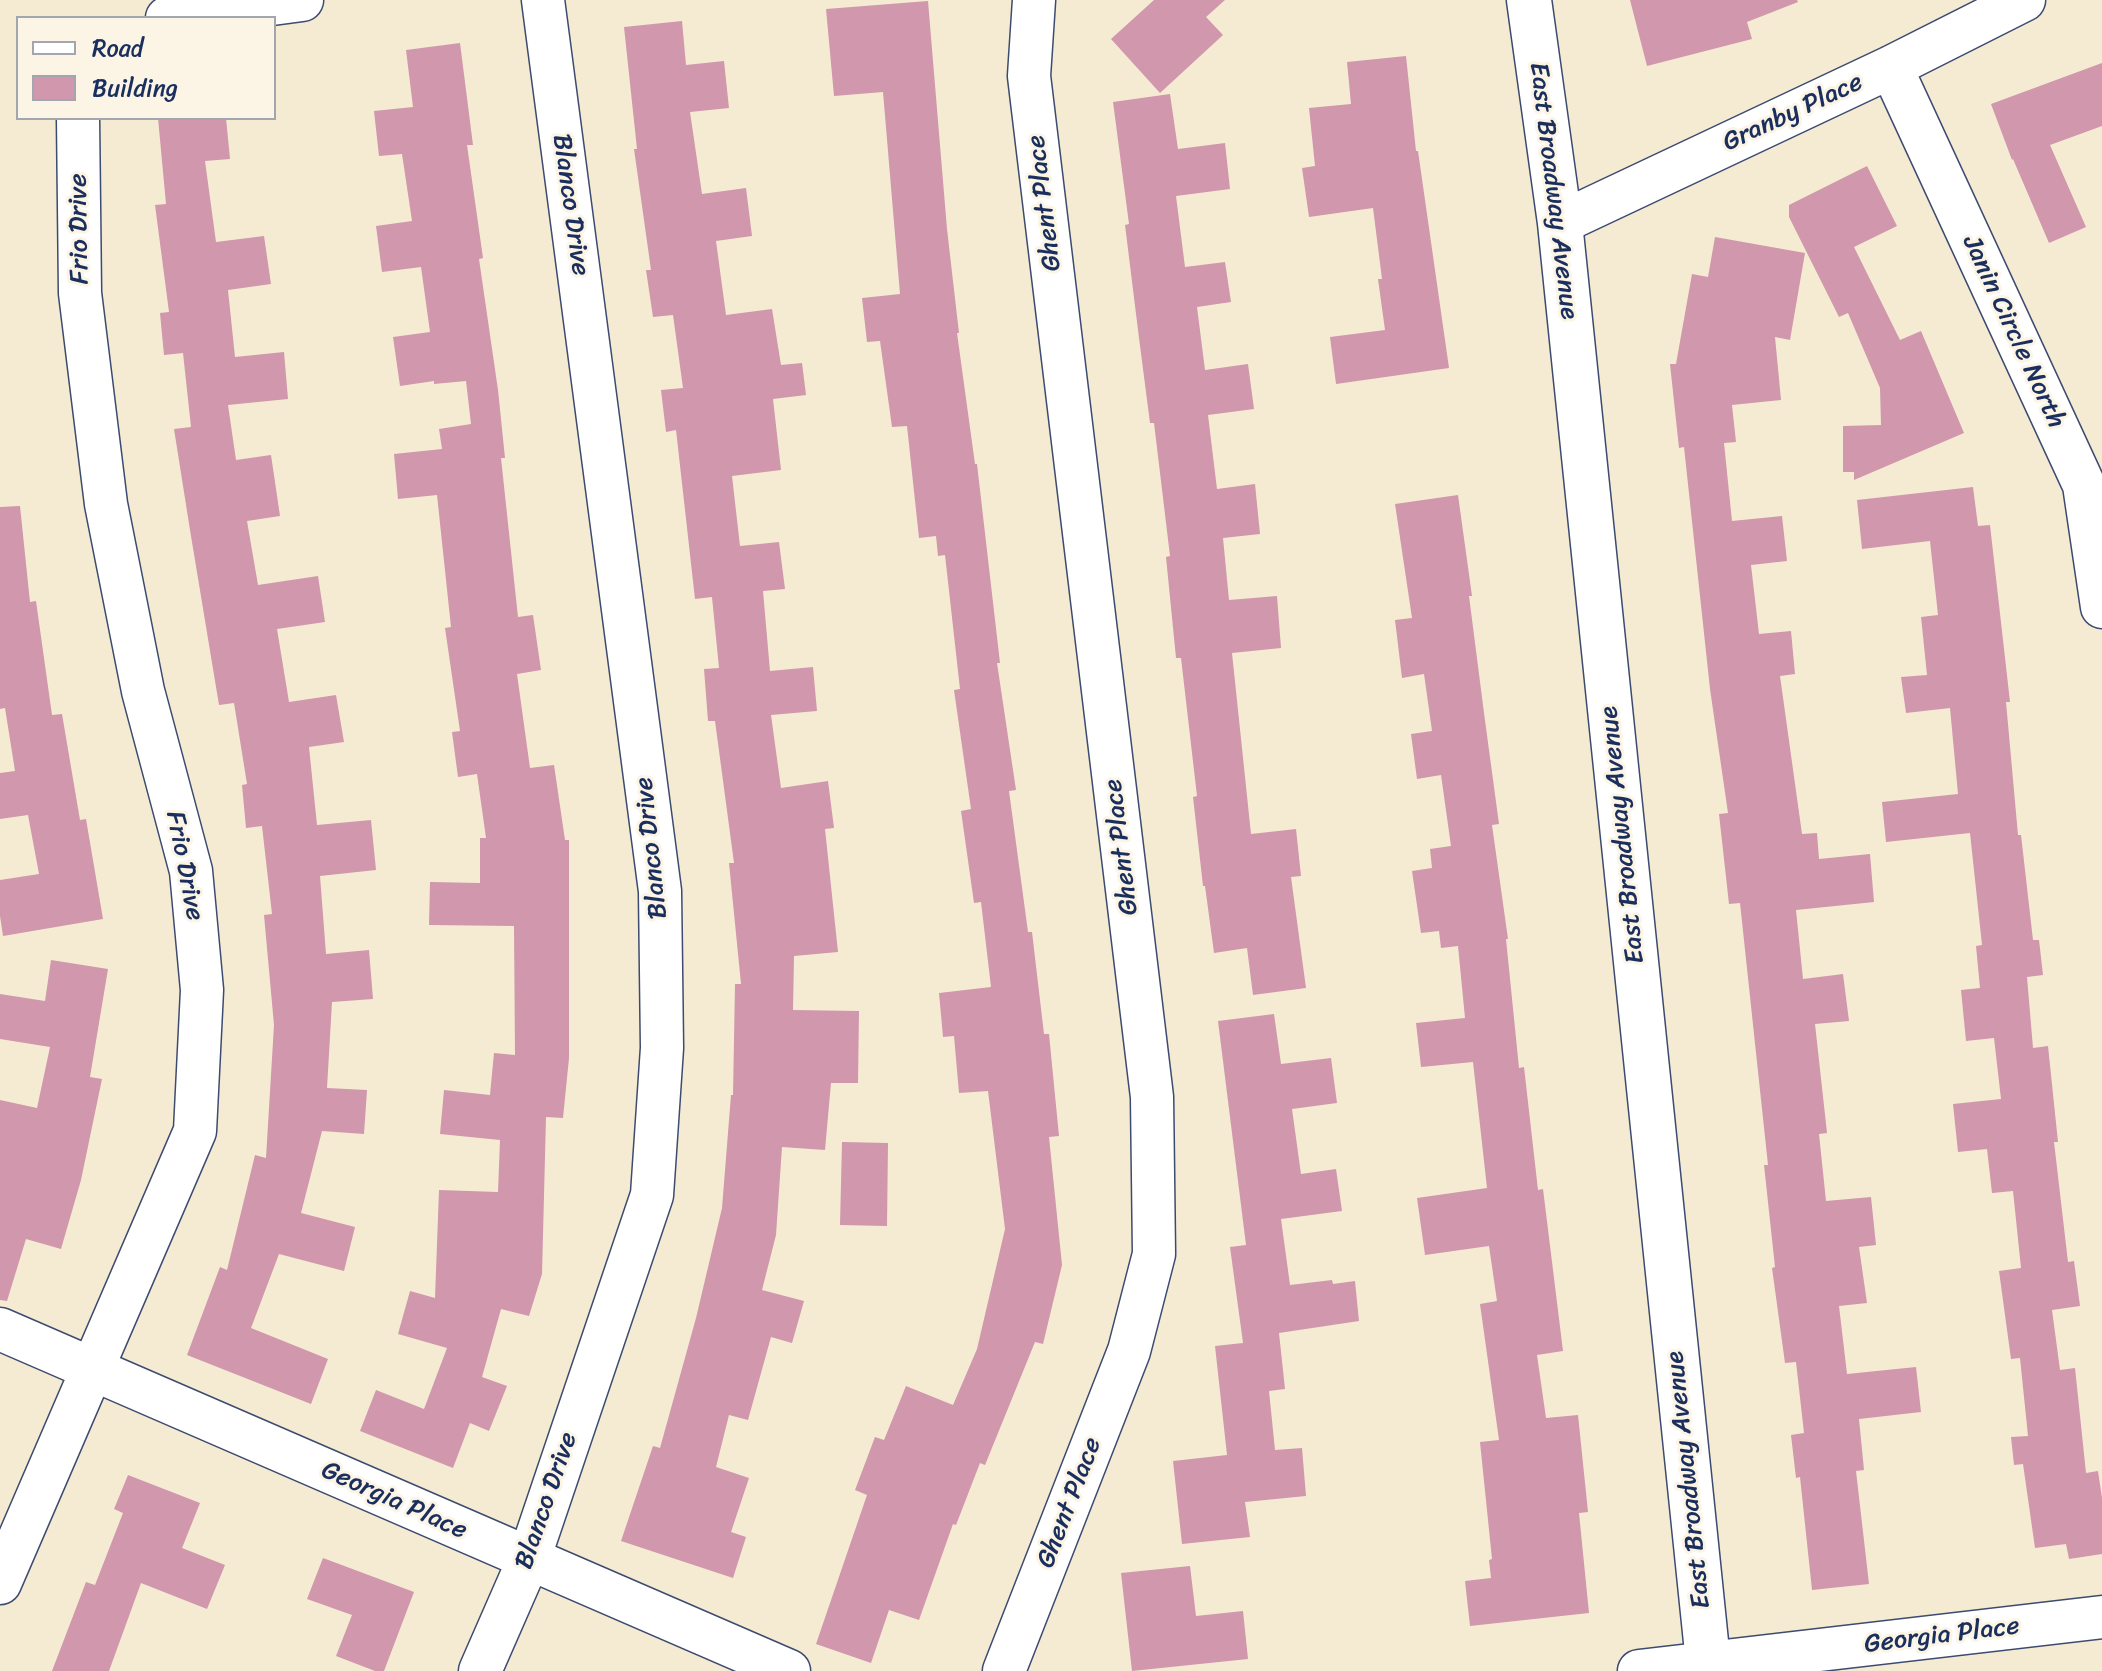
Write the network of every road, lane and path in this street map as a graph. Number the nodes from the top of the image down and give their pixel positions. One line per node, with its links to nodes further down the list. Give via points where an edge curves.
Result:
1 (302, 0): 6 (street)
2 (543, 0): 14 (street, Blanco Drive, via 660,891 662,1048 652,1195)
3 (1034, 0): 20 (street, Ghent Place, via 1029,76 1152,1097 1154,1254 1129,1351)
4 (1529, 0): 9 (street, East Broadway Avenue)
5 (2024, 0): 7 (street, Granby Place)
6 (182, 16)
7 (1891, 67): 9 (street, Granby Place); 10 (street, Janin Circle North)
8 (78, 120): 13 (street, Frio Drive, via 80,293 106,504 143,691 191,871 202,990 195,1131)
9 (1560, 223): 17 (street, East Broadway Avenue)
10 (2093, 482): 11 (street, Janin Circle North)
11 (2102, 607)
12 (0, 1329): 13 (street, Georgia Place)
13 (93, 1369): 14 (street, Georgia Place); 15 (street, Frio Drive)
14 (529, 1559): 18 (street, Blanco Drive); 19 (street, Georgia Place)
15 (0, 1583)
16 (2102, 1617): 17 (street, Georgia Place)
17 (1708, 1667): 21 (street, Georgia Place)
18 (480, 1671)
19 (789, 1671)
20 (1004, 1671)
21 (1639, 1671)

